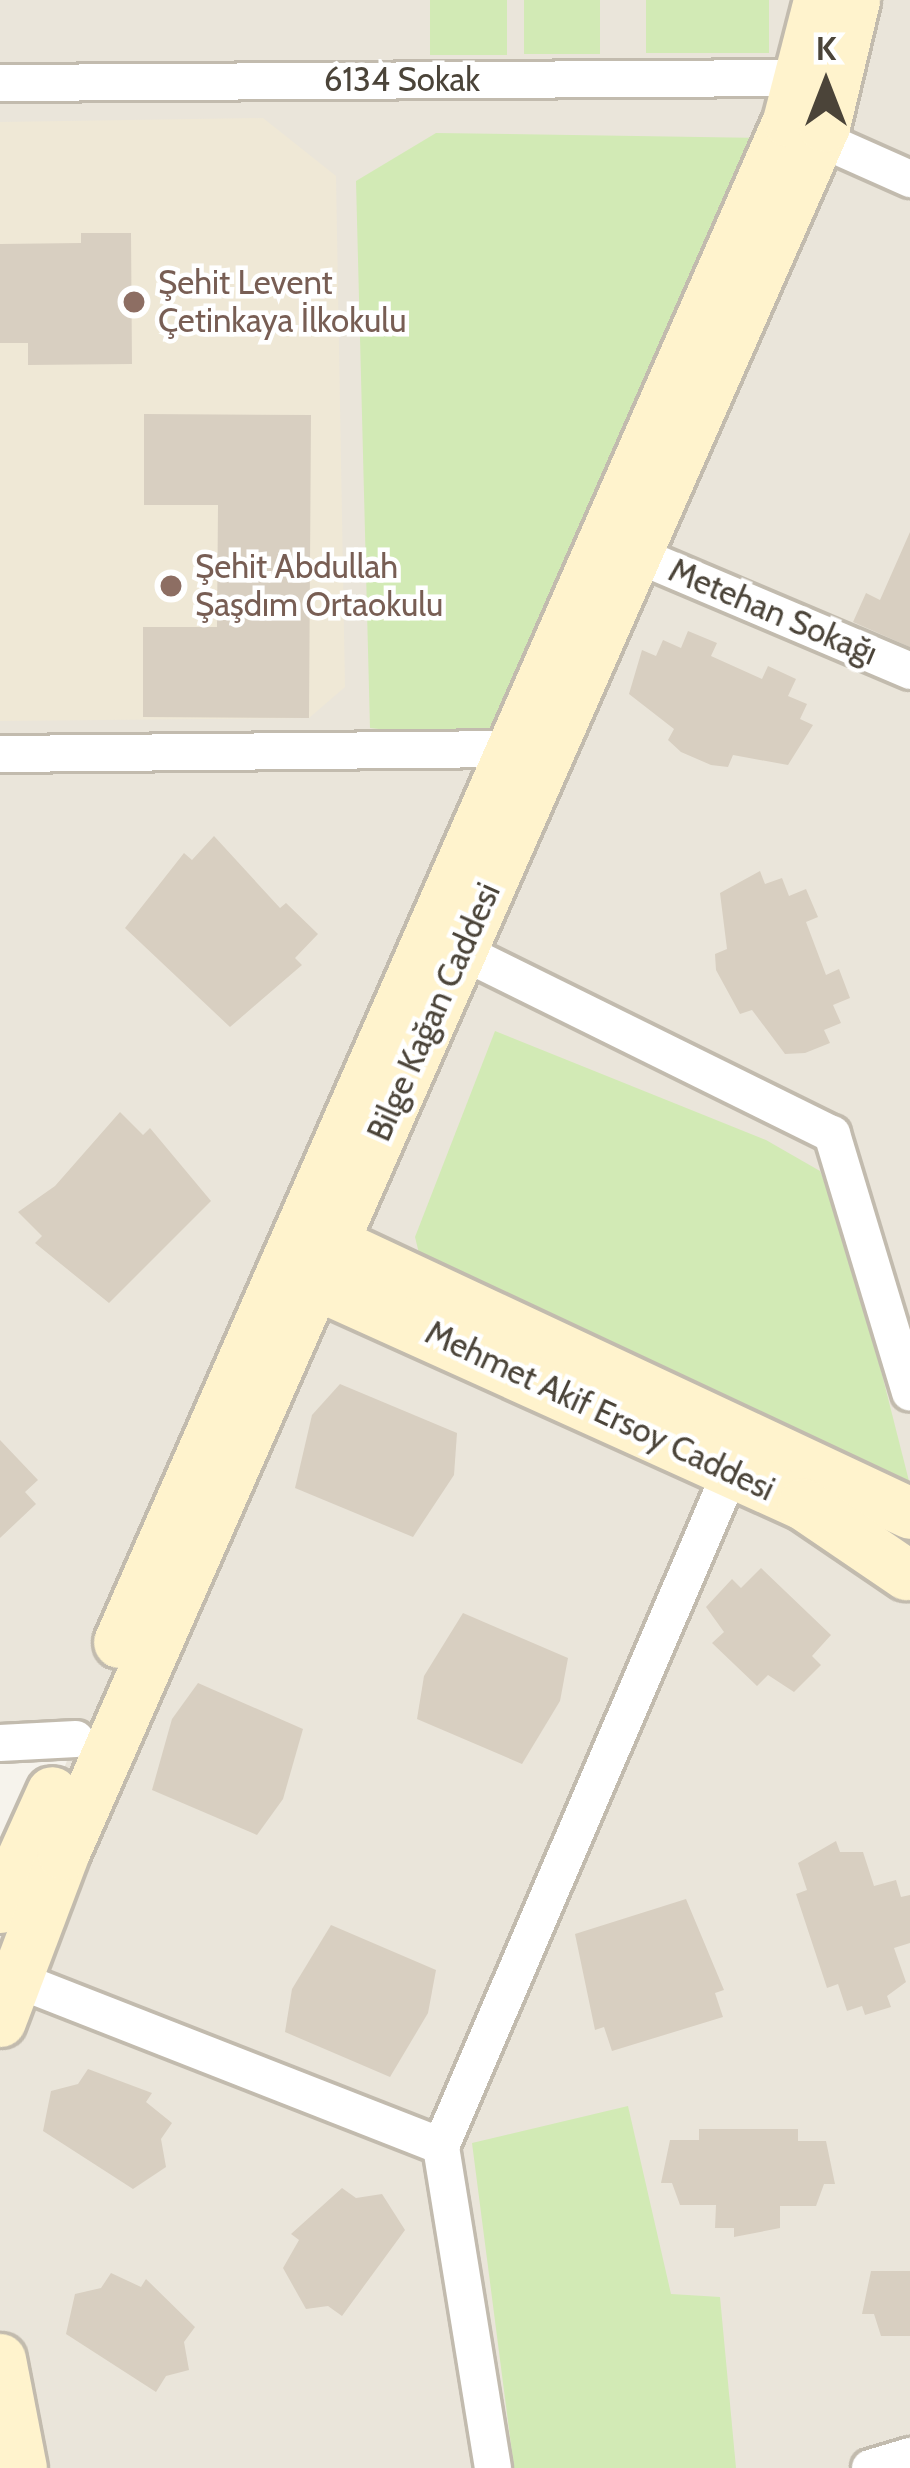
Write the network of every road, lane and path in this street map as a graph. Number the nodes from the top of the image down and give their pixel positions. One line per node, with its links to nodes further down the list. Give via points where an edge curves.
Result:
1 (819, 0): 3 (street, Bilge Kağan Caddesi)
2 (854, 0): 5 (street, Bilge Kağan Caddesi, via 846,61)
3 (803, 78): 4 (street, 6134 Sokak); 9 (street, Bilge Kağan Caddesi)
4 (0, 82)
5 (818, 138): 6 (street); 7 (street, Bilge Kağan Caddesi)
6 (910, 179)
7 (635, 554): 8 (street, Metehan Sokağı); 11 (street, Bilge Kağan Caddesi)
8 (910, 670)
9 (509, 749): 10 (street); 12 (street, Bilge Kağan Caddesi)
10 (0, 754)
11 (461, 951): 12 (street, Bilge Kağan Caddesi); 13 (street, via 832,1134)
12 (308, 1255): 14 (street, Mehmet Akif Ersoy Caddesi); 15 (street, Mehmet Akif Ersoy Caddesi); 17 (street, Bilge Kağan Caddesi); 20 (street, Bilge Kağan Caddesi)
13 (910, 1394)
14 (731, 1471): 16 (street, Mehmet Akif Ersoy Caddesi); 21 (street)
15 (910, 1513)
16 (908, 1568)
17 (76, 1739): 18 (street); 19 (street, Bilge Kağan Caddesi)
18 (0, 1743)
19 (0, 1907)
20 (7, 2000): 21 (street)
21 (441, 2146): 25 (street)
22 (0, 2360): 24 (street)
23 (910, 2456): 26 (street)
24 (21, 2468)
25 (493, 2468)
26 (870, 2468)

